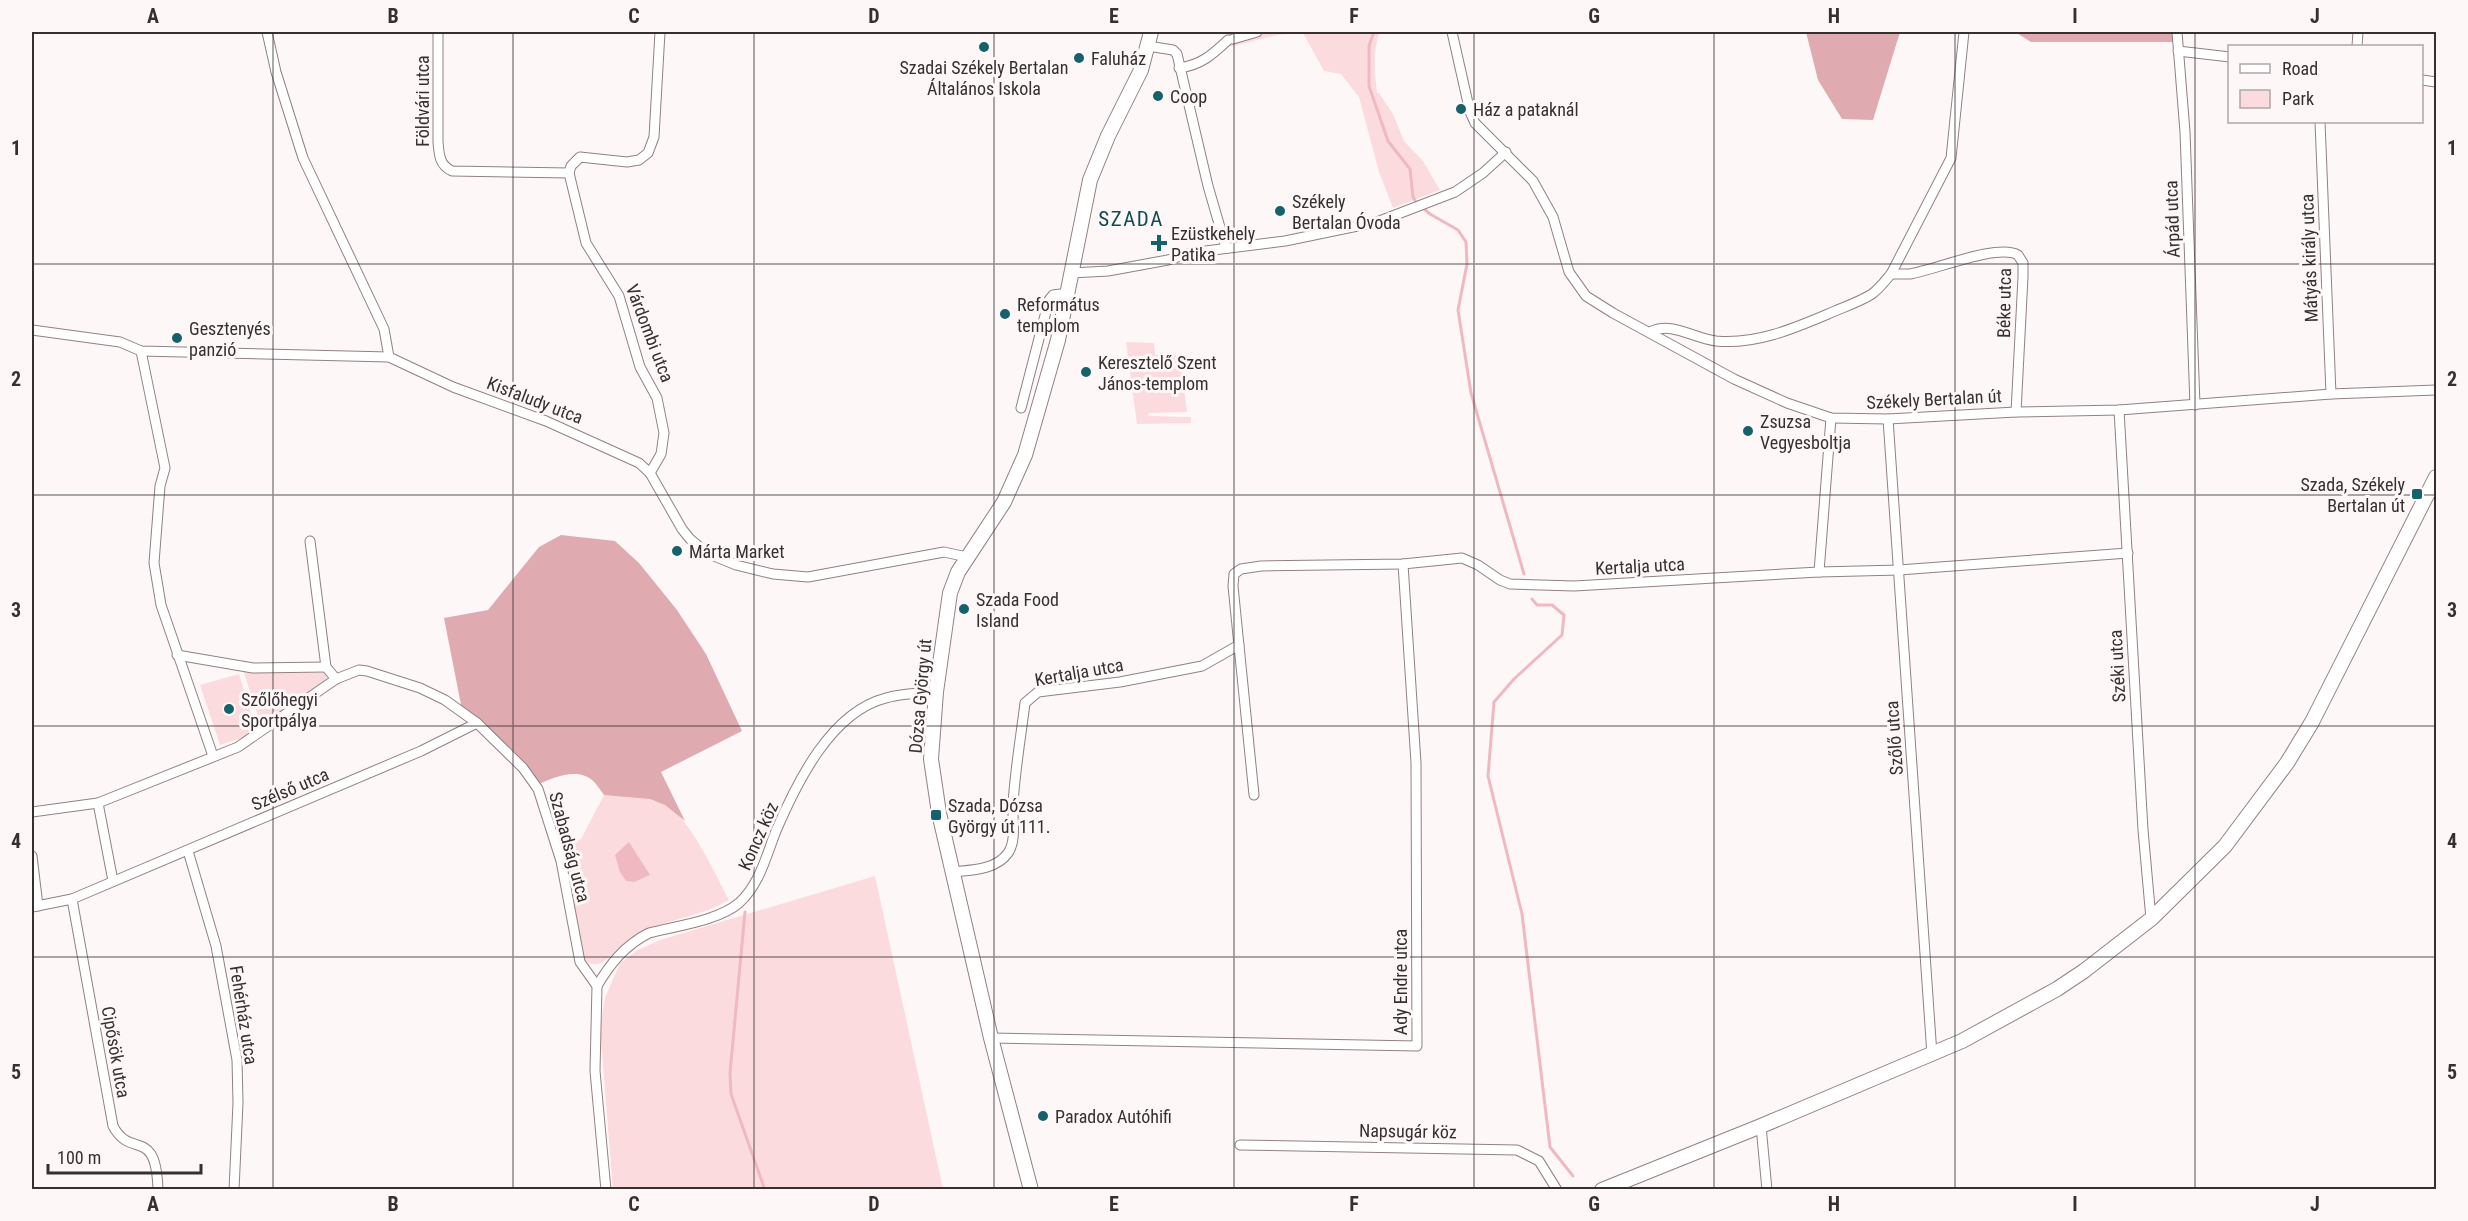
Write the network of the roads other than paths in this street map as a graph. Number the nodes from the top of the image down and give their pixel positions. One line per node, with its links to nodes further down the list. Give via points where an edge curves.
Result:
1 (267, 32): 23 (street, via 303,158 384,329)
2 (438, 32): 15 (street, Földvári utca, via 438,141 439,158 446,168)
3 (660, 32): 15 (street, via 654,137 648,153 627,162 580,158)
4 (1151, 32): 9 (main road, Dózsa György út)
5 (1257, 32): 12 (street, via 1231,40 1195,66)
6 (1452, 32): 14 (street, Székely Bertalan út, via 1470,112 1483,133)
7 (1964, 32): 18 (street, via 1951,158)
8 (2177, 32): 10 (street, Árpád utca)
9 (1148, 46): 12 (street, via 1175,51); 17 (main road, Dózsa György út, via 1141,70 1090,180)
10 (2178, 51): 11 (street); 26 (street, Árpád utca, via 2185,132)
11 (2228, 57)
12 (1179, 68): 16 (street)
13 (2320, 123): 25 (street, Mátyás király utca)
14 (1506, 152): 16 (street, via 1470,183 1377,222 1285,241); 21 (street, Székely Bertalan út, via 1545,200 1569,272 1580,290 1595,303)
15 (569, 173): 32 (street, Várdombi utca, via 586,243 620,296 640,367 657,398 664,433 662,454)
16 (1226, 248): 17 (street, via 1108,271)
17 (1071, 273): 19 (main road, Dózsa György út)
18 (1891, 274): 21 (street, via 1864,298 1768,337 1719,341 1666,327); 29 (street, Béke utca, via 1909,274 2007,250 2018,255 2023,263 2023,278)
19 (1068, 293): 27 (street, via 1053,295 1049,300); 36 (main road, Dózsa György út, via 1022,461 1004,502)
20 (32, 330): 22 (street, via 120,342)
21 (1650, 332): 30 (street, Székely Bertalan út, via 1734,379)
22 (141, 351): 23 (street); 41 (street, via 165,468 154,563 161,605)
23 (389, 357): 32 (street, Kisfaludy utca, via 453,387 617,452)
24 (2436, 390): 25 (street, Székely Bertalan út)
25 (2331, 394): 26 (street, Székely Bertalan út)
26 (2195, 405): 28 (street, Székely Bertalan út)
27 (1022, 408)
28 (2119, 411): 29 (street, Székely Bertalan út); 35 (street, Széki utca)
29 (2016, 412): 31 (street, Székely Bertalan út)
30 (1831, 418): 31 (street, Székely Bertalan út); 39 (street)
31 (1888, 419): 38 (street, Szőlő utca)
32 (650, 473): 36 (street, Kisfaludy utca, via 690,539 707,553 736,565 808,577 944,552)
33 (2436, 477): 56 (main road, via 2312,722 2287,763 2225,846)
34 (310, 541): 42 (street)
35 (2128, 553): 38 (street, Kertalja utca); 56 (street, Széki utca)
36 (967, 557): 44 (main road, Dózsa György út, via 950,593)
37 (1403, 564): 39 (street, Kertalja utca, via 1462,558 1510,584 1574,586); 40 (street, Kertalja utca, via 1242,569 1234,574 1233,586); 58 (street, Ady Endre utca, via 1416,763 1417,1046)
38 (1899, 570): 39 (street, Kertalja utca); 59 (street, Szőlő utca)
39 (1819, 572)
40 (1239, 645): 47 (street, Kertalja utca); 52 (street, Kertalja utca, via 1202,666 1038,692 1030,697 1025,703 1013,804 1013,839 1008,853 998,863)
41 (177, 655): 42 (street, via 253,668); 46 (street)
42 (326, 667): 43 (street)
43 (336, 679): 45 (street, Szabadság utca, via 367,671 420,688); 46 (street, Szabadság utca, via 255,738)
44 (936, 692): 52 (main road, Dózsa György út, via 931,759); 57 (street, Koncz köz, via 886,698 842,723 810,765 777,830 762,871 745,897 717,915 639,938 617,956)
45 (477, 723): 50 (street, Szélső utca); 57 (street, Szabadság utca, via 523,768 538,789 561,861 580,962)
46 (213, 756): 48 (street, Szabadság utca)
47 (1254, 795)
48 (98, 803): 49 (street, Szabadság utca); 53 (street)
49 (32, 813)
50 (188, 851): 53 (street, Szélső utca); 63 (street, Fehérház utca, via 216,946 237,1060)
51 (32, 855): 55 (street)
52 (953, 872): 58 (main road, Dózsa György út)
53 (113, 881): 54 (street, Szélső utca)
54 (72, 899): 55 (street, Szélső utca); 62 (street, Cipősök utca, via 113,1126 120,1136 151,1152 157,1164)
55 (34, 906)
56 (2151, 919): 59 (main road, via 2057,989)
57 (597, 986): 64 (street, via 595,1060)
58 (992, 1038): 65 (main road, Dózsa György út)
59 (1932, 1055): 60 (main road)
60 (1761, 1126): 67 (main road); 68 (street)
61 (1240, 1145): 66 (street, Napsugár köz, via 1517,1150 1539,1161)
62 (158, 1190)
63 (234, 1190)
64 (606, 1190)
65 (1030, 1190)
66 (1557, 1190)
67 (1602, 1190)
68 (1767, 1190)

